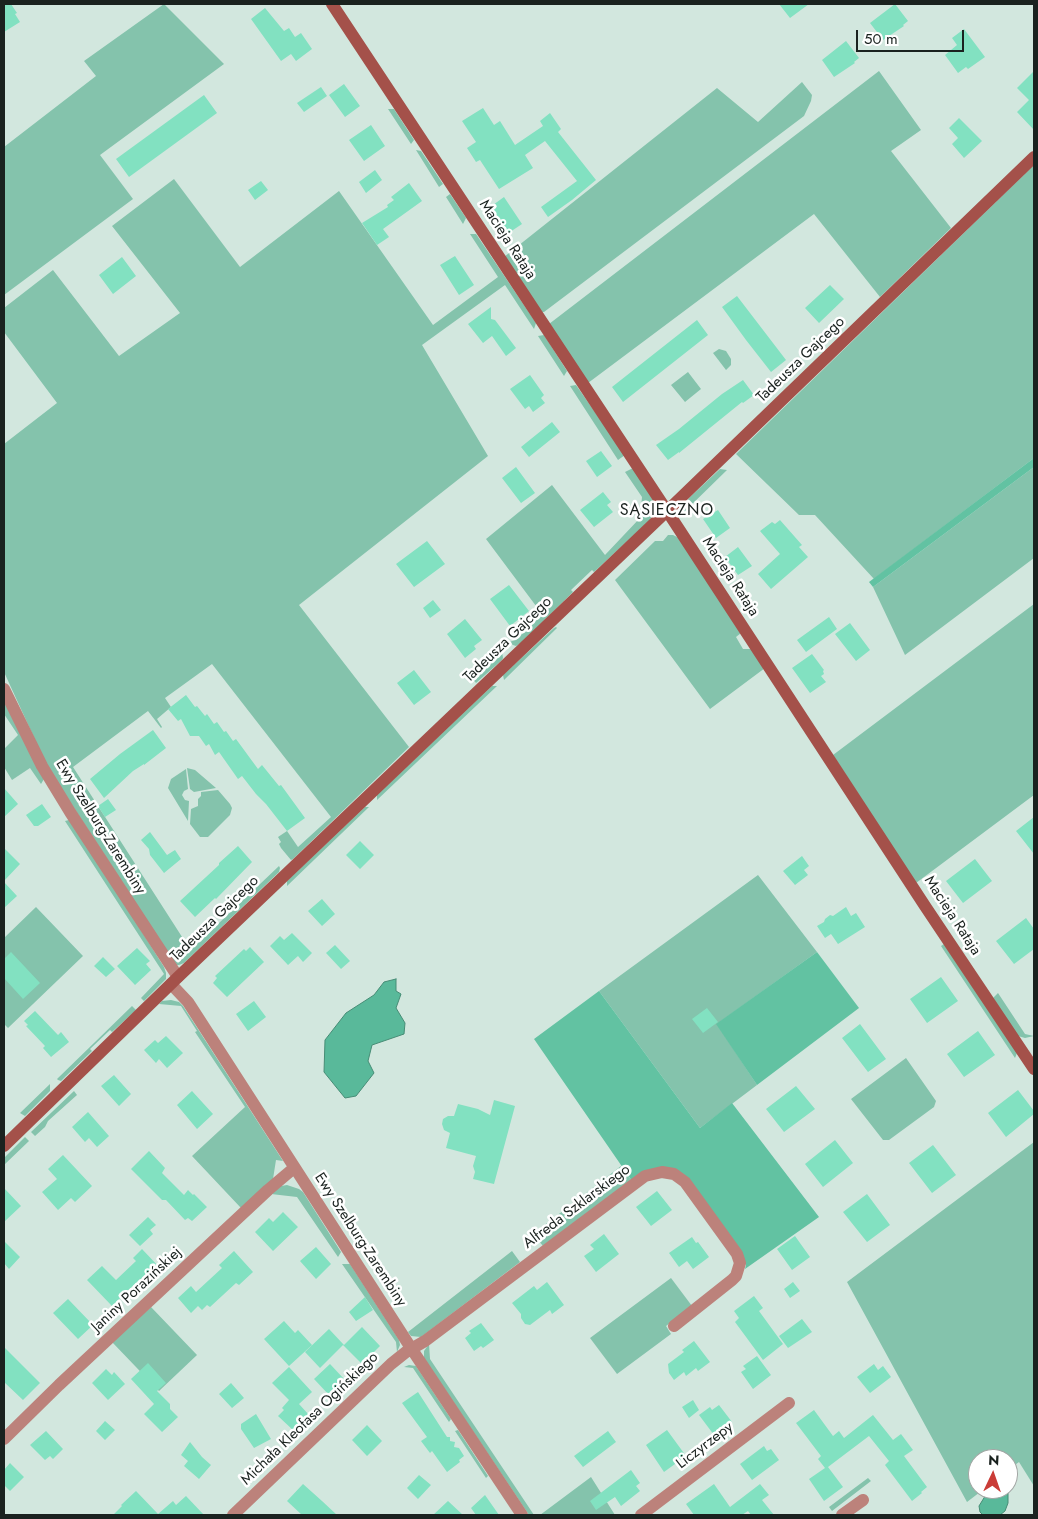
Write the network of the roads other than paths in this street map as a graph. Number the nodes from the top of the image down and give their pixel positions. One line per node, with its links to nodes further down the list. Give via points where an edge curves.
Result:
1 (332, 4): 3 (street, Macieja Rataja)
2 (1034, 157): 3 (street, Tadeusza Gajcego)
3 (667, 511): 5 (street, Tadeusza Gajcego); 6 (street, Macieja Rataja)
4 (4, 689): 5 (street, Ewy Szelburg-Zarembiny, via 42,766)
5 (174, 980): 7 (street, Tadeusza Gajcego); 8 (street, Ewy Szelburg-Zarembiny)
6 (1034, 1069)
7 (4, 1146)
8 (294, 1168): 10 (street, Ewy Szelburg-Zarembiny); 12 (street, Janiny Porazińskiej)
9 (674, 1326): 10 (street, Alfreda Szklarskiego, via 732,1280 740,1263 737,1254 685,1182 674,1174 662,1172 645,1176 425,1341)
10 (411, 1348): 14 (street, Michała Kleofasa Ogińskiego); 15 (street, Ewy Szelburg-Zarembiny)
11 (789, 1403): 16 (street, Liczyrzepy)
12 (4, 1438)
13 (863, 1500): 17 (street)
14 (233, 1515)
15 (522, 1515)
16 (641, 1515)
17 (842, 1515)

